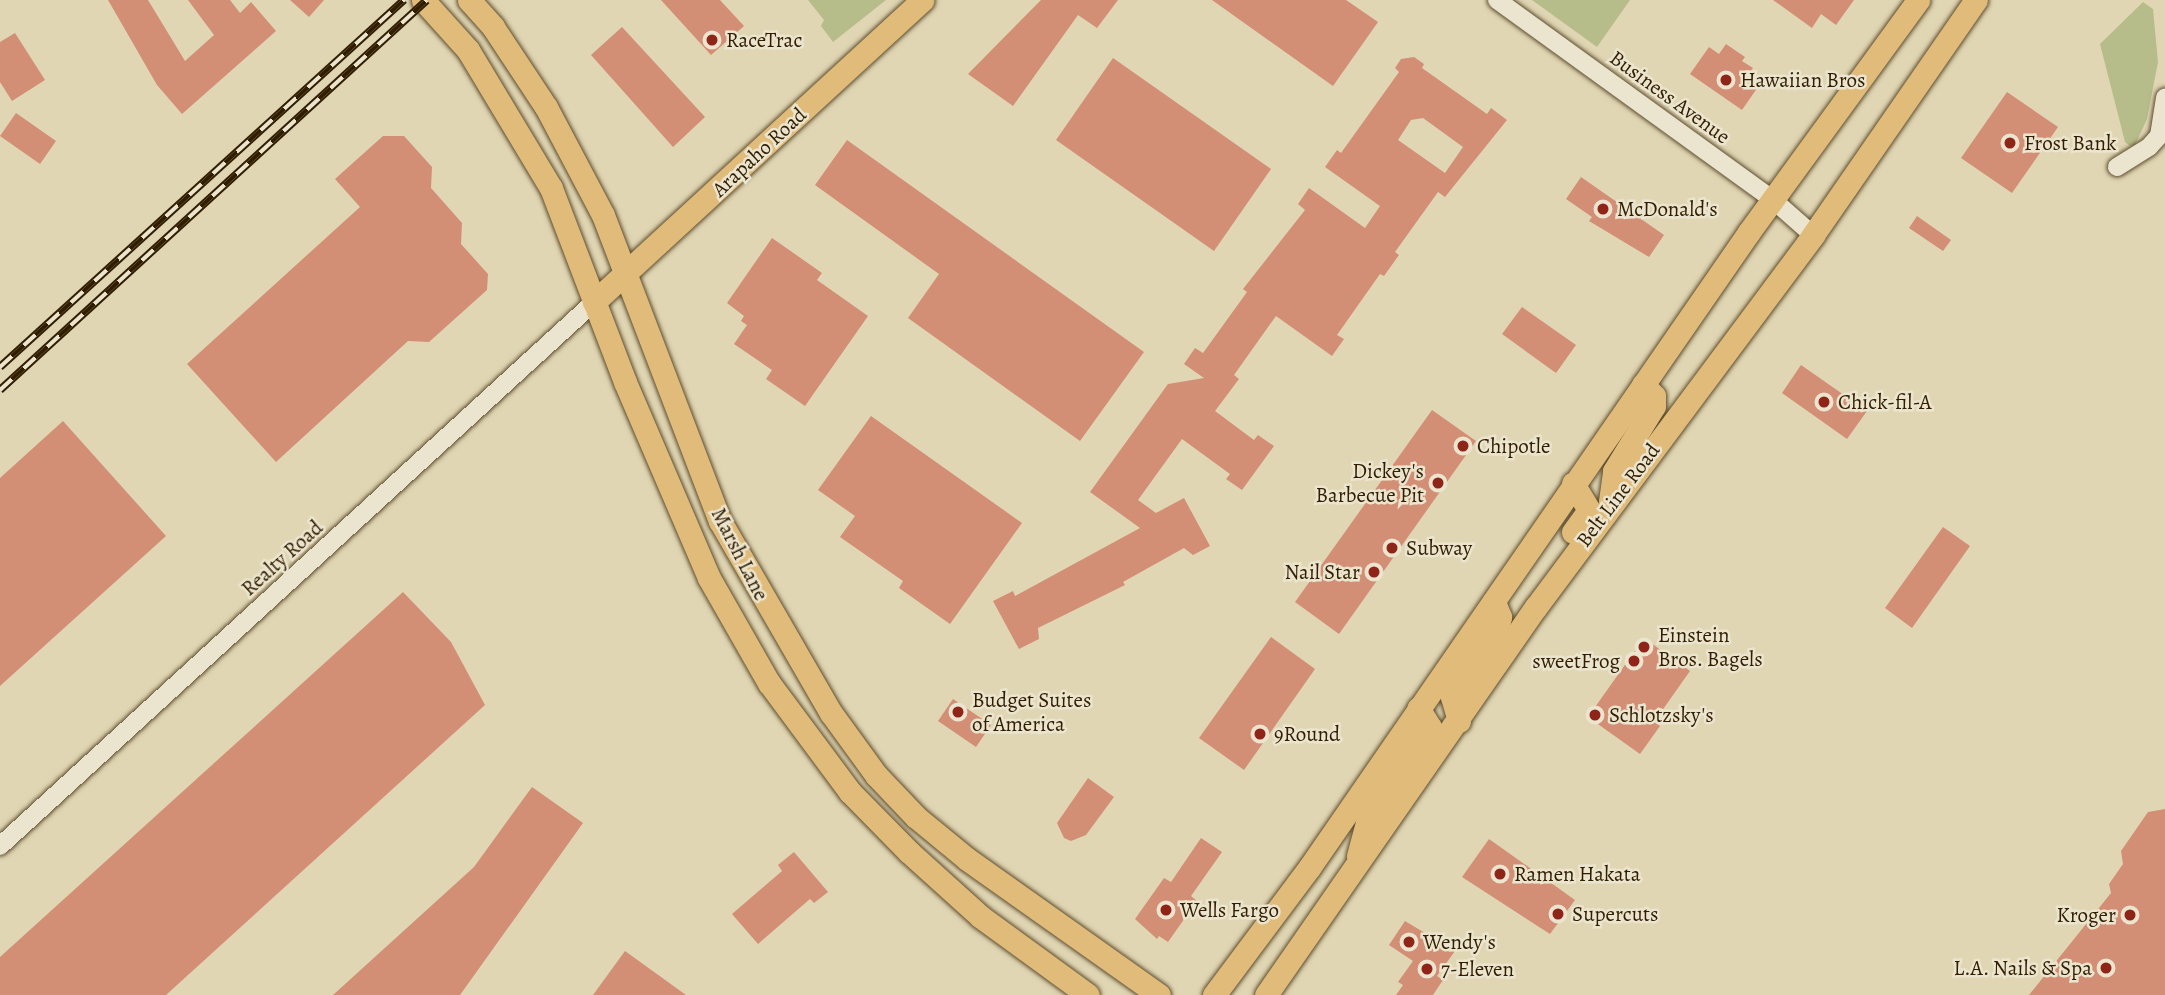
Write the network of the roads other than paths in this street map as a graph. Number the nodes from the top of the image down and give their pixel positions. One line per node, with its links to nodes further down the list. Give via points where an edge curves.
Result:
1 (423, 0): 13 (main road, Marsh Lane, via 468,50 524,139 551,188)
2 (469, 0): 12 (main road, Marsh Lane, via 493,27 546,107 603,215)
3 (922, 0): 12 (main road, Arapaho Road)
4 (1497, 0): 10 (street, Business Avenue)
5 (1918, 0): 10 (main road, Belt Line Road)
6 (1976, 0): 11 (main road, Belt Line Road)
7 (2165, 97): 8 (street)
8 (2162, 136): 9 (street)
9 (2117, 167)
10 (1773, 199): 11 (street, Business Avenue); 14 (main road, Belt Line Road)
11 (1813, 235): 16 (main road, Belt Line Road)
12 (628, 275): 13 (main road, Arapaho Road); 24 (main road, Marsh Lane, via 720,521 831,713 876,775 916,817 967,859)
13 (594, 302): 21 (street, Realty Road); 23 (main road, Marsh Lane, via 709,578 769,684 850,792 909,852 981,918)
14 (1643, 384): 15 (main road, Belt Line Road); 16 (main road, via 1654,396 1654,406 1614,471)
15 (1573, 483): 17 (main road, Belt Line Road); 18 (main road, via 1589,510 1542,583)
16 (1610, 504): 18 (main road, Belt Line Road)
17 (1494, 601): 19 (main road, Belt Line Road); 20 (main road, via 1500,617 1496,631 1452,697)
18 (1536, 607): 20 (main road, Belt Line Road)
19 (1418, 708): 22 (main road, via 1430,727 1368,819); 25 (main road, Belt Line Road, via 1309,868)
20 (1459, 721): 22 (main road, Belt Line Road)
21 (0, 846)
22 (1353, 873): 26 (main road, Belt Line Road)
23 (1088, 995)
24 (1159, 995)
25 (1214, 995)
26 (1266, 995)

